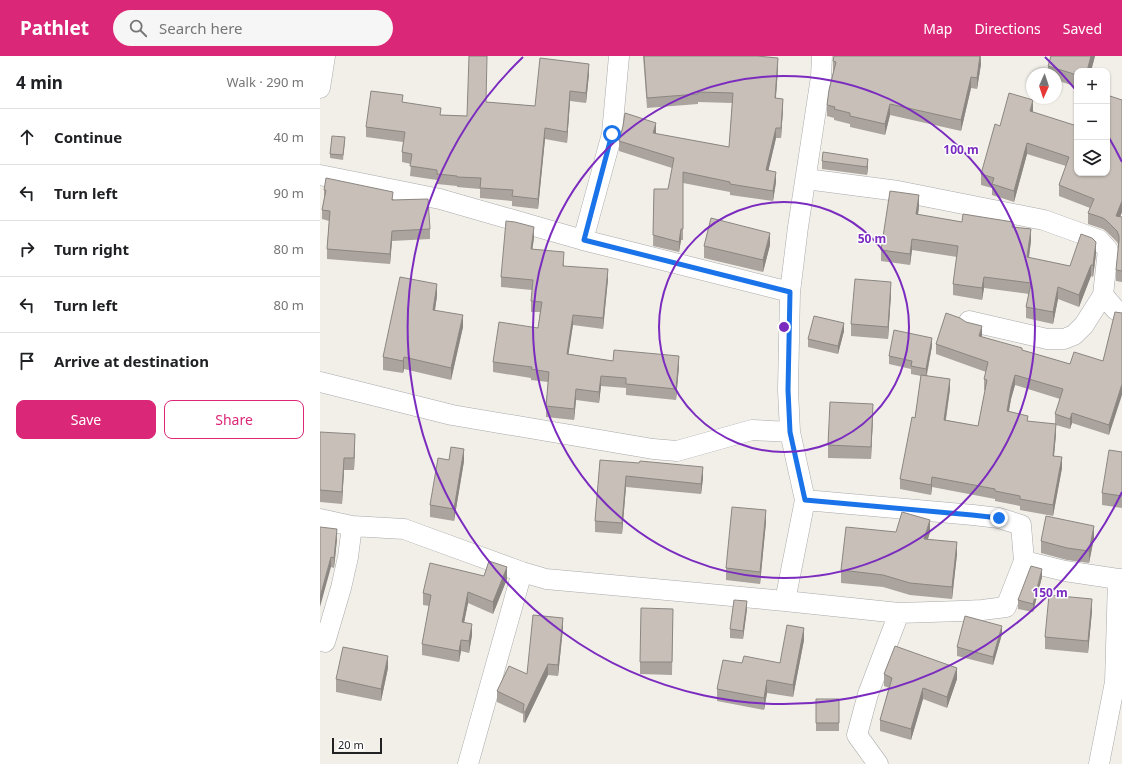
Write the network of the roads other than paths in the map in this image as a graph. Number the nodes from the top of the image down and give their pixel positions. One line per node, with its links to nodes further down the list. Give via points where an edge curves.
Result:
1 (325, 56): 4 (street)
2 (619, 56): 7 (street, via 612,134)
3 (822, 56): 6 (street)
4 (320, 83)
5 (320, 175): 7 (street, via 440,199)
6 (806, 179): 8 (street); 9 (street, via 898,191 1044,220 1099,240 1108,250)
7 (584, 240): 8 (street)
8 (790, 292): 13 (street)
9 (1103, 295): 10 (street, via 1116,310); 11 (street, via 1084,326 1074,335 1064,339 1047,339)
10 (1122, 312)
11 (969, 321)
12 (320, 382): 13 (street, via 452,415 653,450 677,451 752,430)
13 (790, 432): 14 (street)
14 (805, 500): 17 (street, via 999,518 1022,525); 20 (street)
15 (320, 519): 16 (street)
16 (352, 526): 18 (street, via 404,529); 22 (street, via 341,588)
17 (1024, 561): 19 (street, via 1065,571); 21 (street, via 1006,606 961,611)
18 (522, 572): 20 (street, via 546,579); 23 (street)
19 (1120, 579): 25 (street, via 1115,682)
20 (785, 601): 21 (street)
21 (899, 613): 24 (street, via 868,694 856,735)
22 (325, 642)
23 (468, 764)
24 (878, 764)
25 (1099, 764)

